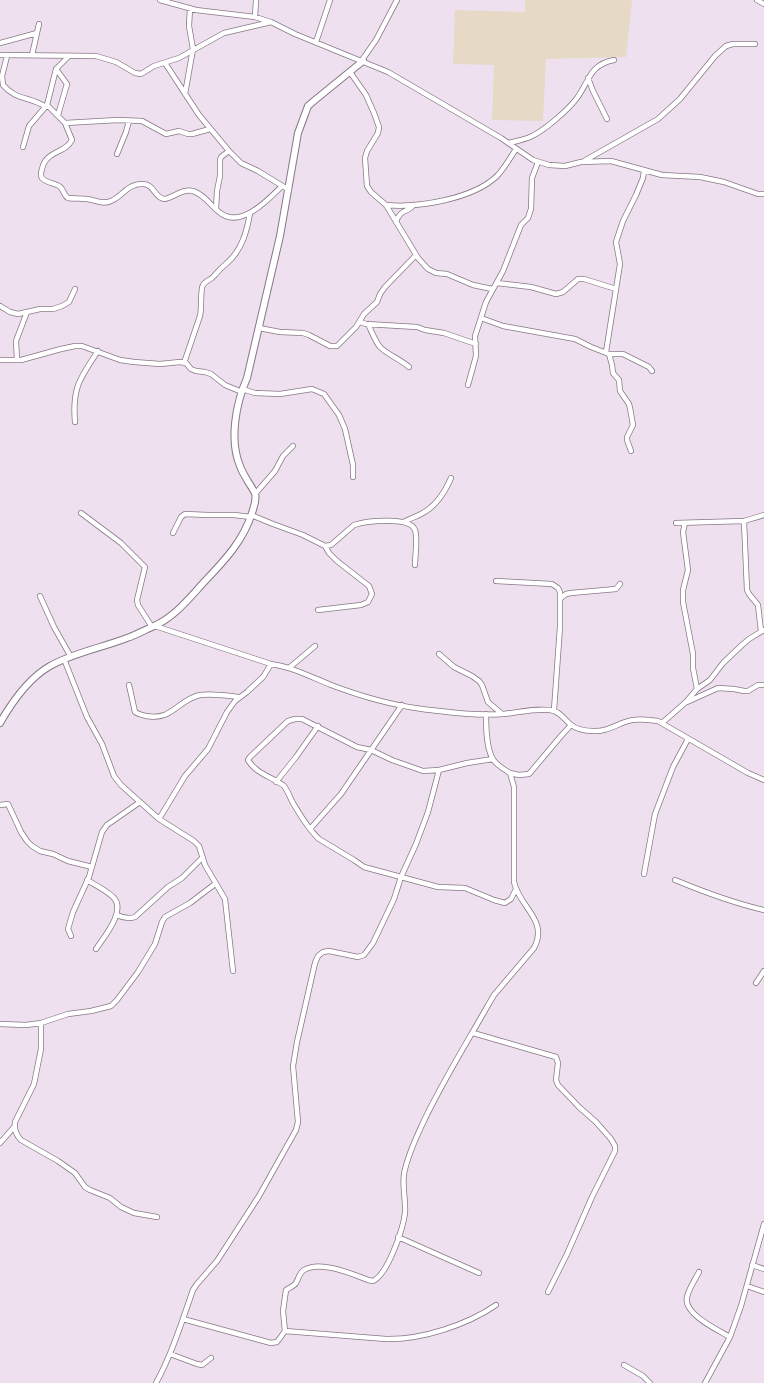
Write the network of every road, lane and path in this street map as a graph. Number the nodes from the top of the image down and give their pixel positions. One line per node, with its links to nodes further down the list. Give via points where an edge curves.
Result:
1 (160, 0): 7 (street)
2 (256, 0): 8 (street)
3 (330, 0): 12 (street)
4 (397, 0): 21 (street)
5 (757, 0): 6 (street)
6 (764, 4)
7 (190, 8): 8 (street); 15 (street, via 189,26)
8 (255, 17): 9 (street)
9 (271, 22): 12 (street); 15 (street, via 224,33)
10 (39, 24): 11 (street)
11 (36, 33): 13 (street); 17 (street)
12 (316, 42): 21 (street)
13 (0, 43)
14 (755, 44): 40 (street, via 726,46 714,56 680,99 658,119)
15 (193, 49): 22 (street); 27 (street)
16 (0, 55): 18 (street)
17 (32, 55): 18 (street); 19 (street)
18 (7, 56): 26 (street)
19 (69, 56): 22 (street, via 96,56 124,65 139,74); 23 (street)
20 (614, 60): 25 (street, via 600,64)
21 (363, 61): 24 (street); 34 (street, via 410,84)
22 (165, 63): 27 (street)
23 (56, 69): 28 (street); 29 (street, via 67,84)
24 (350, 72): 43 (street, via 308,106 298,133); 45 (street, via 366,95 377,120 378,133 365,158 366,177 371,192)
25 (588, 78): 30 (street); 34 (street, via 576,98 555,119 530,137)
26 (1, 83): 28 (street, via 17,96)
27 (185, 94): 33 (street)
28 (46, 106): 29 (street); 35 (street, via 29,126)
29 (58, 116): 32 (street)
30 (607, 119)
31 (129, 121): 32 (street); 33 (street, via 147,123 166,134 192,134); 38 (street)
32 (65, 123): 47 (street, via 72,141 47,157 41,175 44,180 60,186 67,197 108,202 130,186 141,184 150,186 158,197 164,199 187,190 193,191)
33 (210, 129): 37 (street)
34 (509, 143): 36 (street)
35 (23, 147)
36 (516, 149): 39 (street); 46 (street, via 498,175 483,186 444,200)
37 (229, 151): 42 (street, via 241,163); 47 (street, via 220,160)
38 (117, 154)
39 (538, 162): 40 (street, via 565,166); 51 (street, via 532,178 531,209 528,218 521,225)
40 (581, 162): 41 (street, via 611,161)
41 (644, 171): 44 (street, via 662,175 700,177); 54 (street, via 616,242 620,264)
42 (282, 186): 43 (street); 48 (street)
43 (288, 190): 60 (street)
44 (764, 194)
45 (386, 205): 46 (street); 49 (street)
46 (414, 205): 49 (street, via 401,213)
47 (216, 209): 48 (street, via 232,218)
48 (250, 213): 66 (street, via 247,232 238,250 213,278 203,284 201,310)
49 (396, 222): 50 (street)
50 (416, 254): 53 (street, via 432,272 447,274 473,285); 58 (street, via 385,287 377,302 364,314)
51 (497, 283): 53 (street); 54 (street, via 532,287 556,294 563,292 578,279 584,279)
52 (76, 289): 56 (street, via 69,302 62,306)
53 (492, 289): 57 (street)
54 (616, 289): 63 (street)
55 (0, 306): 56 (street, via 18,314)
56 (27, 312): 65 (street, via 16,342)
57 (481, 318): 61 (street, via 475,336); 63 (street, via 503,326 575,339)
58 (360, 322): 59 (street); 60 (street, via 334,347 309,334)
59 (368, 324): 61 (street, via 417,327); 67 (street, via 380,347)
60 (259, 328): 70 (street)
61 (476, 344): 69 (street, via 476,356)
62 (98, 351): 65 (street, via 75,346); 66 (street, via 120,360 134,362); 71 (street, via 76,390)
63 (608, 353): 68 (street, via 623,354); 73 (street, via 613,373 619,380 620,391 630,408 633,425 627,440)
64 (0, 360): 65 (street)
65 (18, 360)
66 (184, 363): 70 (street, via 191,369 210,374 225,385)
67 (408, 367)
68 (652, 371)
69 (468, 385)
70 (242, 390): 74 (street, via 280,394 312,389 324,394 345,428); 76 (street, via 235,417 237,455)
71 (75, 422)
72 (293, 446): 76 (street, via 283,456 276,472)
73 (631, 451)
74 (353, 477)
75 (451, 478): 81 (street, via 431,508)
76 (255, 494): 79 (street, via 256,503)
77 (81, 513): 92 (street, via 121,542 146,567 136,600)
78 (764, 515): 80 (street)
79 (251, 516): 84 (street, via 185,514); 85 (street); 92 (street, via 243,535 227,558 182,607)
80 (744, 521): 83 (street); 93 (street, via 747,590 758,604)
81 (404, 522): 85 (street, via 384,521 354,525 331,545); 86 (street, via 411,524 415,530)
82 (676, 522): 83 (street)
83 (685, 523): 101 (street, via 683,532 688,570 683,602)
84 (173, 533)
85 (326, 546): 91 (street, via 337,561 369,586 372,594 368,602 361,605)
86 (415, 565)
87 (496, 581): 90 (street, via 552,584 558,588)
88 (620, 584): 90 (street, via 616,589 571,593)
89 (40, 596): 96 (street)
90 (561, 598): 105 (street)
91 (318, 610)
92 (153, 627): 96 (street); 97 (street)
93 (762, 631): 101 (street, via 742,645 710,680)
94 (315, 646): 98 (street)
95 (439, 654): 107 (street, via 454,667 479,680 488,702)
96 (67, 658): 108 (street, via 39,674 23,690); 119 (street, via 87,717 102,744 114,776)
97 (271, 664): 98 (street); 102 (street, via 263,677)
98 (289, 668): 104 (street, via 347,690)
99 (129, 685): 102 (street, via 135,712 153,717 166,715 182,703 201,695)
100 (764, 685): 103 (street, via 758,685 748,691 718,688)
101 (697, 689): 103 (street)
102 (241, 697): 121 (street, via 227,712 208,749 185,776)
103 (686, 702): 109 (street)
104 (402, 705): 106 (street); 113 (street)
105 (554, 710): 107 (street); 110 (street)
106 (486, 714): 107 (street); 114 (street, via 486,736)
107 (502, 714)
108 (1, 720)
109 (662, 723): 110 (street, via 632,720 594,732); 112 (street)
110 (571, 725): 116 (street, via 529,774)
111 (318, 726): 113 (street, via 357,747); 118 (street); 118 (street, via 302,720 288,721 250,757 248,760 251,764)
112 (688, 738): 117 (street); 125 (street, via 673,767 655,814)
113 (371, 750): 115 (street, via 423,772); 122 (street, via 341,794)
114 (493, 759): 115 (street); 116 (street)
115 (439, 770): 126 (street, via 425,819)
116 (510, 773): 130 (street, via 514,787)
117 (764, 780)
118 (276, 782): 122 (street, via 284,787)
119 (140, 802): 121 (street); 124 (street, via 107,825 102,832)
120 (0, 806): 124 (street, via 8,804 26,841 36,849)
121 (159, 819): 123 (street, via 194,841 199,846)
122 (310, 829): 126 (street, via 319,839 364,867)
123 (202, 858): 129 (street); 132 (street, via 135,917 124,918)
124 (92, 867): 127 (street)
125 (644, 874)
126 (402, 877): 130 (street, via 438,887 466,888 505,903); 154 (street, via 378,933 364,955 358,957 328,951 318,956 293,1066 298,1122 296,1130 259,1196 217,1261 193,1290)
127 (87, 880): 132 (street, via 113,897 118,906); 133 (street, via 68,929)
128 (675, 880): 131 (street, via 720,898)
129 (215, 884): 135 (street, via 225,899); 138 (street, via 190,903 165,917 155,944 138,972 111,1006 68,1014)
130 (516, 889): 140 (street, via 534,918 539,934 538,940 494,995)
131 (764, 910)
132 (117, 915): 134 (street)
133 (71, 936)
134 (96, 949)
135 (233, 971)
136 (764, 971): 137 (street)
137 (756, 983)
138 (41, 1023): 139 (street); 141 (street, via 41,1049 34,1084 16,1118)
139 (0, 1024)
140 (473, 1032): 145 (street, via 440,1087 414,1141 404,1174 405,1213); 151 (street, via 556,1058 558,1085 596,1122 615,1146 611,1160)
141 (14, 1128): 142 (street); 143 (street, via 21,1140 58,1161 90,1190 110,1198 127,1210)
142 (0, 1143)
143 (156, 1217)
144 (764, 1224): 146 (street)
145 (398, 1237): 149 (street); 155 (street, via 383,1273 373,1281 332,1267 309,1268 302,1271 296,1283 286,1290 283,1311)
146 (752, 1265): 147 (street); 150 (street)
147 (764, 1268)
148 (699, 1272): 156 (street, via 687,1296 687,1302 699,1319)
149 (479, 1273)
150 (747, 1286): 152 (street); 156 (street)
151 (548, 1292)
152 (764, 1292)
153 (496, 1305): 155 (street, via 463,1323 401,1339)
154 (183, 1319): 155 (street, via 271,1343 277,1342); 157 (street)
155 (285, 1331)
156 (730, 1337): 162 (street)
157 (170, 1354): 158 (street, via 202,1365); 160 (street)
158 (211, 1358)
159 (624, 1365): 161 (street)
160 (156, 1383)
161 (650, 1383)
162 (705, 1383)

